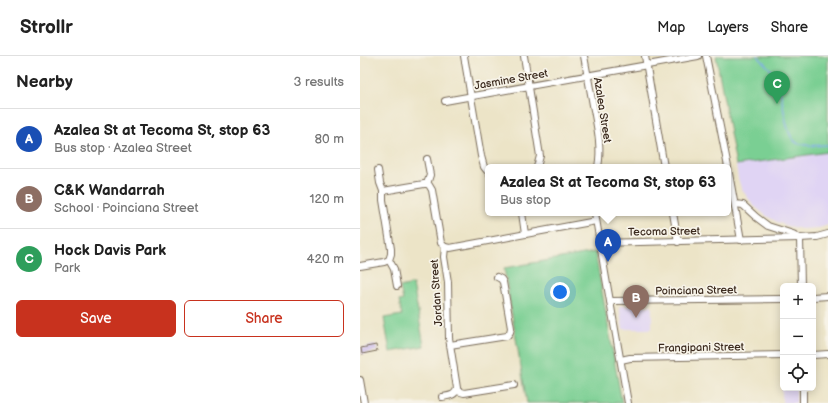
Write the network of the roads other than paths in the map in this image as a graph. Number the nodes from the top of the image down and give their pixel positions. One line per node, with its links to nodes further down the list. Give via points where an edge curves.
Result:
1 (464, 56): 10 (street)
2 (524, 56): 9 (street)
3 (584, 56): 8 (street, Azalea Street)
4 (645, 56): 7 (street)
5 (698, 56): 7 (street, Jasmine Street)
6 (706, 56): 16 (street)
7 (647, 65): 8 (street, Jasmine Street); 15 (street)
8 (588, 75): 9 (street, Jasmine Street); 14 (street, Azalea Street, via 598,131)
9 (529, 85): 10 (street, Jasmine Street); 13 (street, via 540,156)
10 (471, 96): 11 (street, Jasmine Street); 17 (street)
11 (445, 101)
12 (427, 158): 20 (street, Jordan Street, via 430,175)
13 (538, 164)
14 (598, 164)
15 (664, 164)
16 (727, 164)
17 (485, 168)
18 (378, 170): 21 (street)
19 (731, 183): 22 (street)
20 (427, 184): 21 (street); 35 (street, Jordan Street, via 432,190 441,243)
21 (383, 191): 36 (street, via 391,254)
22 (735, 204): 27 (street, via 743,205); 32 (street)
23 (522, 216): 28 (street)
24 (595, 216): 26 (street)
25 (673, 216): 33 (street)
26 (596, 221): 28 (street); 34 (street)
27 (772, 228): 30 (street); 31 (street)
28 (525, 234): 35 (street)
29 (828, 234): 30 (street, Tecoma Street)
30 (800, 238): 31 (street, Tecoma Street); 39 (street)
31 (780, 239): 32 (street, Tecoma Street)
32 (741, 240): 33 (street, Tecoma Street)
33 (678, 242): 34 (street, Tecoma Street)
34 (600, 243): 44 (street)
35 (445, 247): 45 (street, Jordan Street)
36 (389, 260): 37 (street); 40 (street, via 394,269)
37 (360, 266)
38 (496, 277): 45 (street, via 503,282 510,332 507,336)
39 (801, 283)
40 (397, 286)
41 (828, 296): 42 (street)
42 (816, 297)
43 (780, 299): 44 (street, Poinciana Street)
44 (610, 301): 49 (street)
45 (450, 345): 52 (street, Jordan Street)
46 (828, 354): 48 (street)
47 (780, 355): 49 (street, Frangipani Street)
48 (816, 355)
49 (620, 360): 56 (street)
50 (360, 380): 55 (street)
51 (514, 385): 52 (street, via 464,393)
52 (457, 391): 54 (street)
53 (802, 391): 57 (street)
54 (442, 397)
55 (364, 403)
56 (628, 403)
57 (803, 403)

